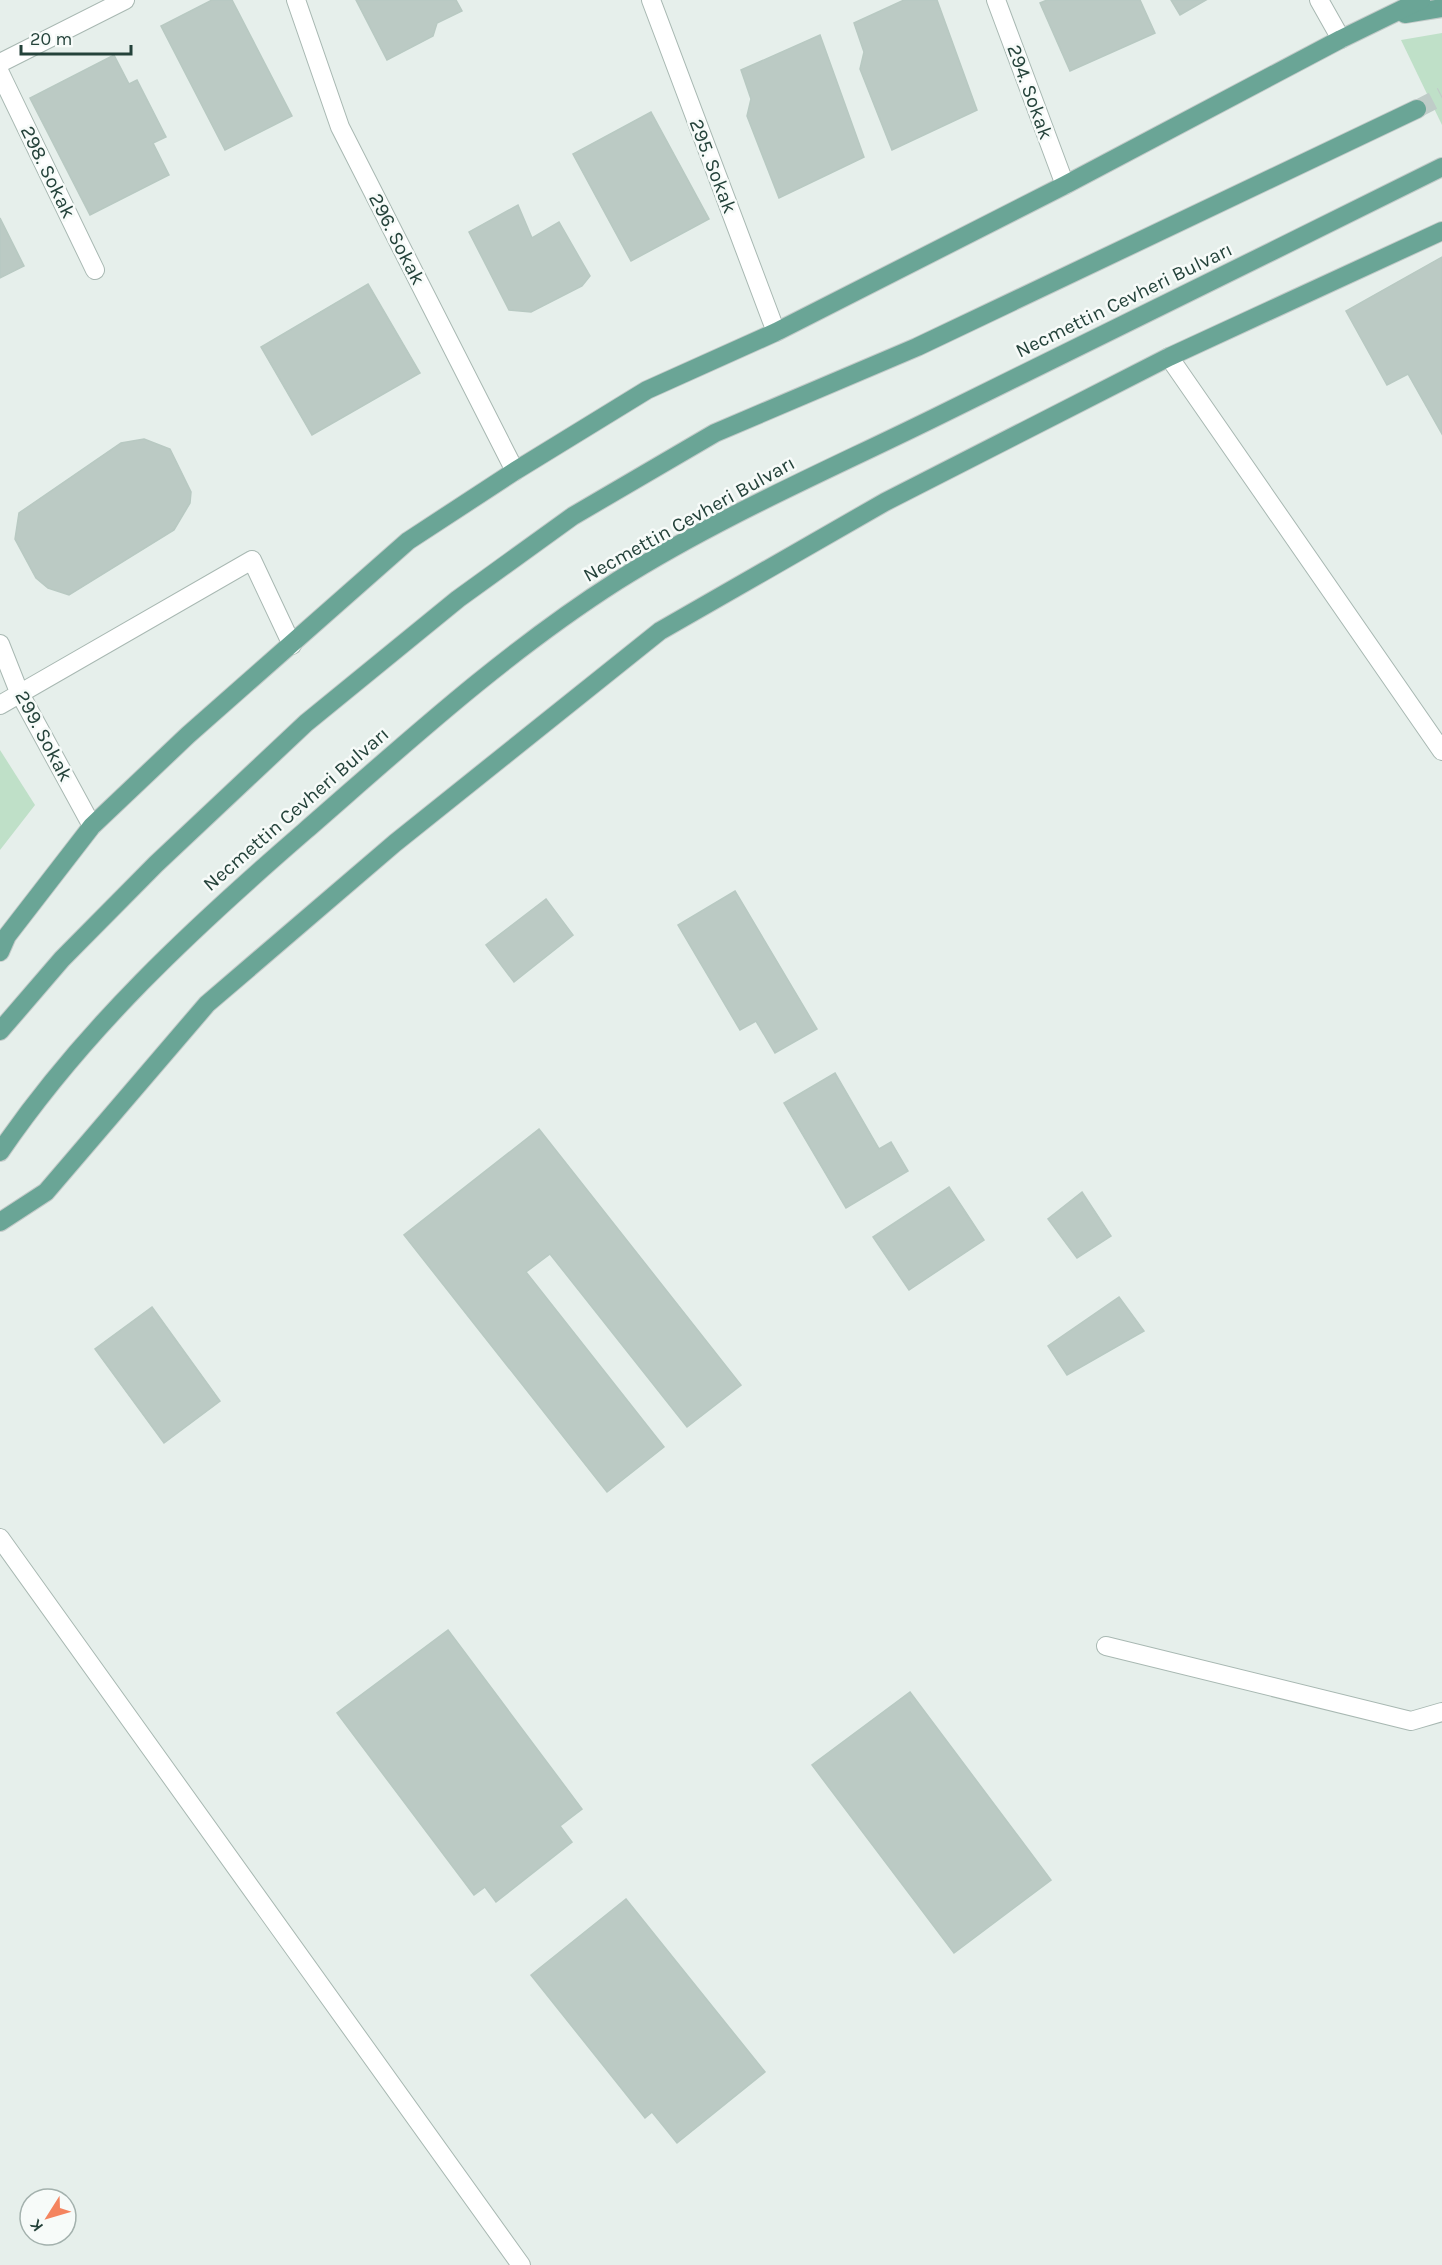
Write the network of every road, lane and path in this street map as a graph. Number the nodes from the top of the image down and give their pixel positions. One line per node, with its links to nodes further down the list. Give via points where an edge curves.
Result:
1 (125, 0): 10 (street)
2 (296, 0): 19 (street, 296. Sokak, via 340,127)
3 (651, 0): 17 (street, 295. Sokak)
4 (996, 0): 14 (street, 294. Sokak)
5 (1319, 0): 9 (street)
6 (1421, 0): 8 (main road)
7 (1442, 8): 8 (main road)
8 (1388, 17): 9 (main road)
9 (1341, 39): 14 (main road)
10 (0, 63)
11 (0, 73): 16 (street, 298. Sokak)
12 (1417, 109): 27 (main road, via 917,347 715,433 573,516 458,599 306,723 62,958)
13 (1442, 167): 28 (main road, Necmettin Cevheri Bulvarı, via 760,500 616,581 501,663 212,911 112,1012 28,1110)
14 (1065, 184): 17 (main road)
15 (1442, 231): 18 (main road)
16 (95, 270)
17 (776, 332): 19 (main road, via 647,390)
18 (1169, 357): 24 (street); 29 (main road, via 885,502 660,631 395,843 207,1004 46,1192)
19 (515, 471): 21 (main road, via 408,541)
20 (0, 644): 22 (street, 299. Sokak)
21 (292, 645): 22 (street, via 252,560); 25 (main road, via 188,735)
22 (19, 692): 23 (street); 25 (street, 299. Sokak)
23 (0, 705)
24 (1442, 751)
25 (92, 826): 26 (main road, via 7,936)
26 (0, 952)
27 (0, 1031)
28 (0, 1152)
29 (0, 1222)
30 (0, 1538): 33 (street)
31 (1106, 1646): 32 (street, via 1411,1721)
32 (1442, 1713)
33 (521, 2265)

